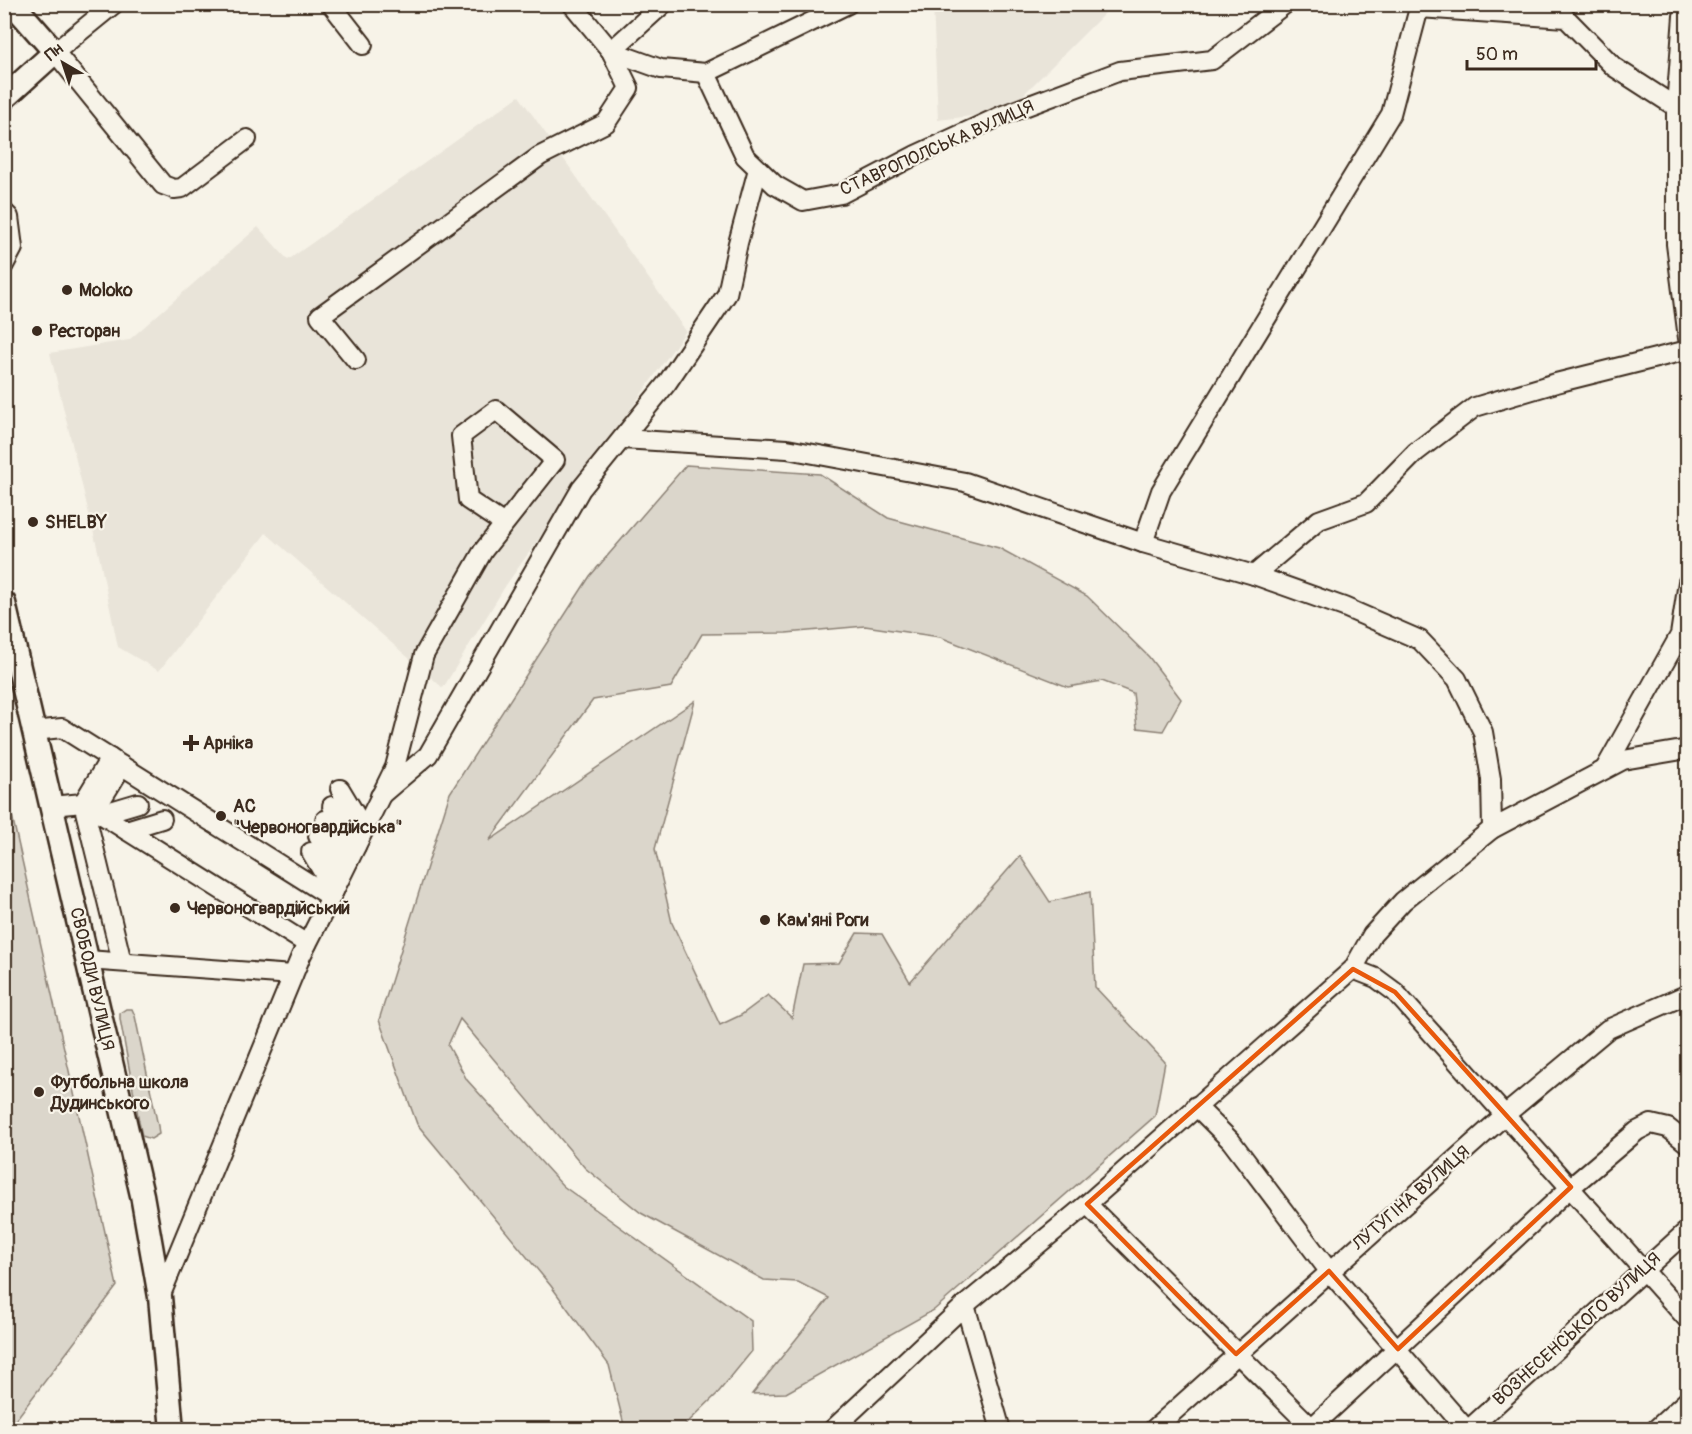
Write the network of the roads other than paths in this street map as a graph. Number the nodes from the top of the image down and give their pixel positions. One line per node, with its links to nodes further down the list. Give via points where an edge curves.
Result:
1 (13, 4): 13 (main road)
2 (114, 4): 13 (street)
3 (330, 4): 11 (street)
4 (573, 4): 12 (street)
5 (663, 4): 12 (street)
6 (848, 4): 15 (street)
7 (1285, 4): 20 (street, СТАВРОПОЛСЬКА ВУЛИЦЯ, via 1212,60 1120,71 1003,115 842,194 802,201)
8 (1419, 6): 10 (street); 28 (street, via 1391,114 1161,491)
9 (1688, 7): 18 (street, via 1683,16)
10 (1564, 11): 18 (street, via 1614,67)
11 (363, 45)
12 (611, 51): 14 (street); 16 (street)
13 (55, 52): 17 (main road); 19 (street, via 163,184 174,189 182,188)
14 (661, 69): 15 (street); 16 (street)
15 (706, 73): 20 (street, СТАВРОПОЛСЬКА ВУЛИЦЯ, via 745,156)
16 (629, 87): 25 (street, via 606,123 540,156 313,319)
17 (4, 98)
18 (1676, 107): 23 (street, via 1676,244)
19 (247, 139)
20 (758, 169): 26 (street, via 727,294 667,383)
21 (4, 212): 22 (street, via 9,217 13,248)
22 (4, 265)
23 (1688, 338)
24 (1688, 350): 29 (street, via 1474,407 1416,452 1366,503 1319,520)
25 (356, 360)
26 (622, 439): 28 (street, via 787,449 965,482); 37 (street, via 581,489 428,755)
27 (504, 524): 27 (street, via 555,460 496,410 460,436 468,500); 37 (street, via 483,551 424,655 394,767)
28 (1143, 543): 29 (street)
29 (1254, 575): 41 (street, via 1344,607 1420,640 1457,679 1483,732 1491,779)
30 (1688, 582): 35 (street, via 1680,635)
31 (4, 603): 32 (main road, СВОБОДИ ВУЛИЦЯ)
32 (34, 731): 34 (street, via 62,728); 38 (main road, СВОБОДИ ВУЛИЦЯ)
33 (1688, 749): 35 (street, via 1623,760)
34 (116, 762): 39 (street); 42 (street)
35 (1605, 769): 41 (street)
36 (340, 789): 40 (street)
37 (380, 796): 40 (street)
38 (51, 806): 39 (street); 44 (main road, СВОБОДИ ВУЛИЦЯ)
39 (104, 816): 39 (street, via 150,811); 43 (street); 45 (street)
40 (364, 829): 42 (street)
41 (1492, 829): 46 (street, via 1403,901 1372,934)
42 (342, 874): 42 (street, via 321,828); 43 (street)
43 (307, 944): 47 (street)
44 (87, 960): 45 (street); 57 (main road, СВОБОДИ ВУЛИЦЯ, via 141,1195)
45 (122, 962): 47 (street)
46 (1353, 969): 49 (street); 50 (street, via 1376,978 1395,992)
47 (293, 975): 57 (street)
48 (1688, 994): 50 (street, ЛУТУГІНА ВУЛИЦЯ, via 1608,1029)
49 (1196, 1106): 53 (street); 56 (street, via 1231,1141)
50 (1506, 1114): 52 (street); 56 (street, ЛУТУГІНА ВУЛИЦЯ)
51 (1688, 1144): 52 (street, via 1668,1128 1651,1124 1637,1131)
52 (1571, 1187): 55 (street); 60 (street)
53 (1088, 1204): 58 (street); 61 (street)
54 (1688, 1230): 55 (street, ВОЗНЕСЕНСЬКОГО ВУЛИЦЯ)
55 (1642, 1268): 59 (street); 68 (street, ВОЗНЕСЕНСЬКОГО ВУЛИЦЯ)
56 (1329, 1271): 60 (street); 61 (street, ЛУТУГІНА ВУЛИЦЯ)
57 (160, 1297): 64 (main road, СВОБОДИ ВУЛИЦЯ)
58 (965, 1305): 65 (street); 66 (street)
59 (1688, 1320)
60 (1398, 1349): 63 (street); 68 (street)
61 (1236, 1354): 63 (street); 67 (street, ЛУТУГІНА ВУЛИЦЯ)
62 (1688, 1400): 69 (street)
63 (1311, 1429)
64 (172, 1430)
65 (832, 1430)
66 (1000, 1430)
67 (1153, 1430)
68 (1467, 1430)
69 (1655, 1430)

